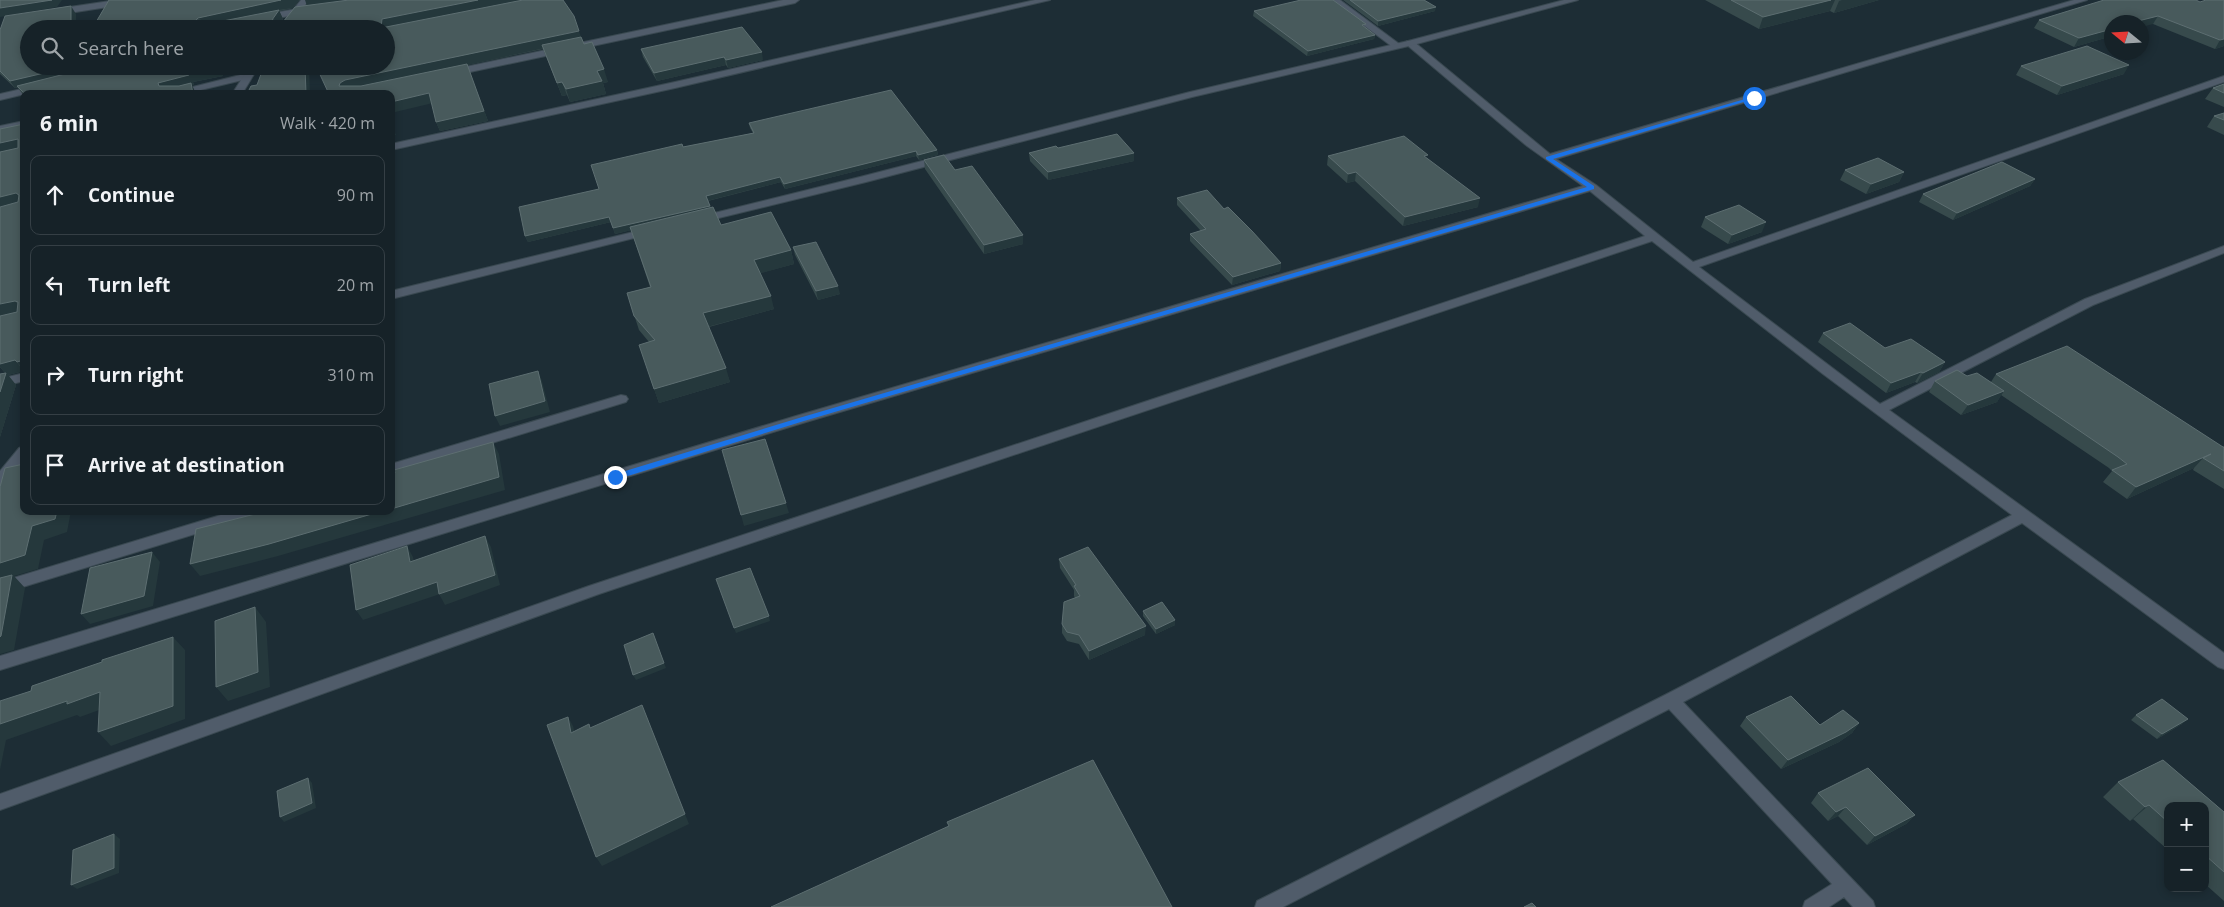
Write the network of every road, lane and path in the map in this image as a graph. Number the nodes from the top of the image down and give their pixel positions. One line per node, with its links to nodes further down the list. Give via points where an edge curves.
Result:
1 (134, 0): 10 (street)
2 (305, 0): 9 (street)
3 (795, 0): 15 (street)
4 (1046, 0): 26 (street)
5 (1334, 0): 14 (street)
6 (1574, 0): 13 (street)
7 (2083, 0): 27 (street)
8 (322, 8): 9 (street)
9 (295, 12): 11 (street); 12 (street)
10 (43, 14)
11 (251, 20)
12 (289, 20)
13 (1410, 43): 14 (street); 27 (street)
14 (1397, 46): 29 (street)
15 (441, 75)
16 (248, 76): 20 (street); 21 (street)
17 (2224, 79): 33 (street)
18 (47, 86): 19 (street)
19 (30, 90)
20 (187, 90)
21 (239, 90)
22 (20, 92): 23 (street)
23 (0, 97)
24 (20, 125): 25 (street)
25 (0, 128)
26 (395, 146)
27 (1548, 158): 28 (street)
28 (1592, 187): 31 (street); 46 (street, via 811,417)
29 (688, 222)
30 (659, 229): 34 (street)
31 (1652, 237): 33 (street); 48 (street, via 594,590)
32 (2224, 249): 38 (street, via 2089,302)
33 (1691, 266): 38 (street)
34 (395, 295)
35 (20, 378): 36 (street)
36 (0, 383)
37 (621, 399): 40 (street)
38 (1879, 410): 43 (street)
39 (20, 456): 41 (street)
40 (395, 468)
41 (0, 480)
42 (239, 515): 44 (street)
43 (2021, 516): 45 (street); 47 (street)
44 (0, 588)
45 (2224, 662)
46 (0, 663)
47 (1671, 700): 49 (street); 50 (street)
48 (0, 802)
49 (1846, 886): 51 (street); 52 (street)
50 (1264, 907)
51 (1812, 907)
52 (1866, 907)

